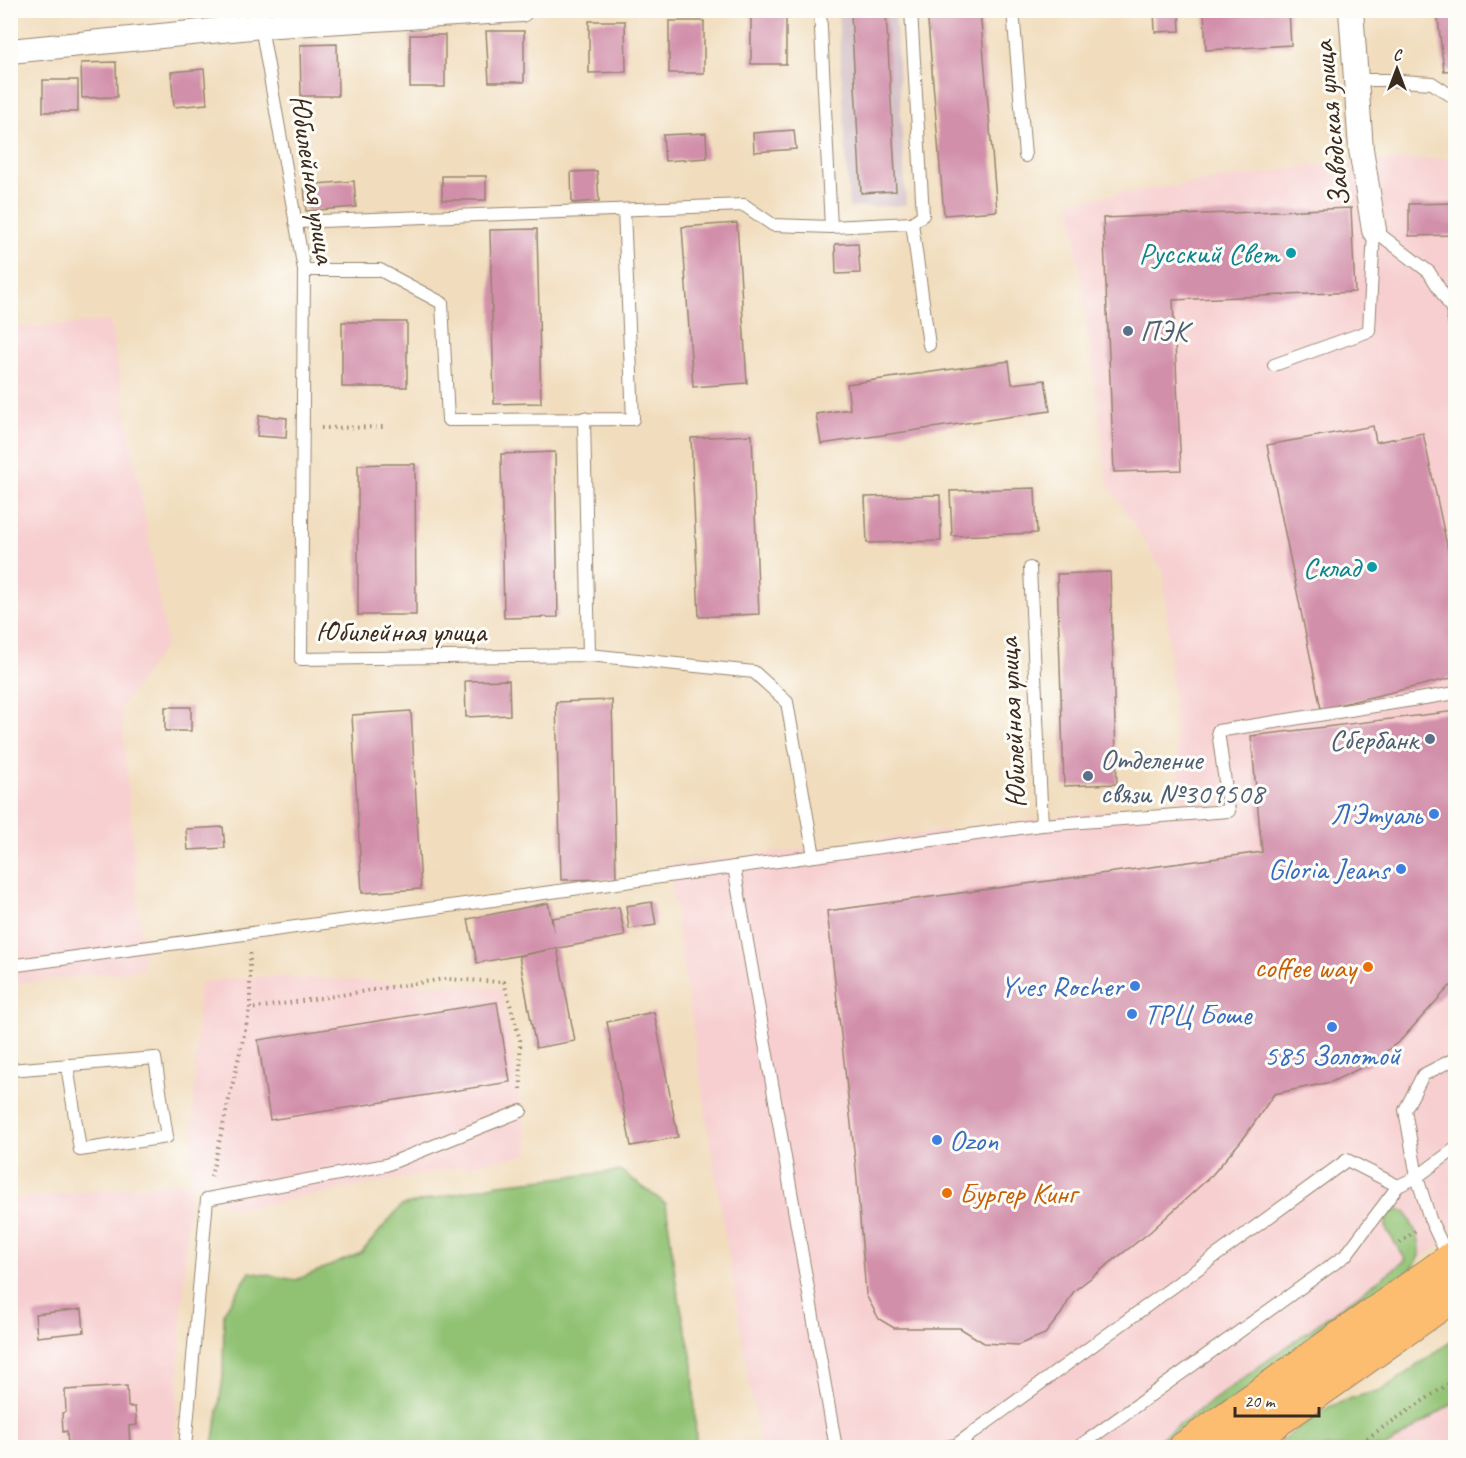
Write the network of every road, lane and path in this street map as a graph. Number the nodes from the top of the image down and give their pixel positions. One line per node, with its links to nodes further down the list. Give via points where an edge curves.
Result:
1 (521, 10): 6 (street)
2 (820, 10): 14 (lane)
3 (911, 10): 13 (lane, via 923,215)
4 (1013, 10): 10 (lane)
5 (1351, 10): 8 (street, Заводская улица)
6 (261, 18): 7 (street); 12 (lane, Юбилейная улица)
7 (10, 51)
8 (1356, 81): 9 (lane, via 1432,83); 15 (street, Заводская улица)
9 (1455, 99)
10 (1025, 156)
11 (624, 210): 12 (lane); 14 (lane, via 744,205 773,225); 21 (lane, via 633,419)
12 (296, 222): 16 (lane, Юбилейная улица)
13 (912, 223): 14 (lane); 19 (lane)
14 (831, 227)
15 (1374, 230): 17 (lane, via 1430,272); 20 (lane, via 1369,331)
16 (304, 270): 21 (lane, via 380,270 442,303 448,420); 23 (lane, Юбилейная улица)
17 (1454, 309): 18 (lane)
18 (1455, 331)
19 (929, 345)
20 (1274, 365)
21 (584, 418): 25 (lane)
22 (386, 427): 23 (path)
23 (303, 428): 25 (lane, Юбилейная улица, via 301,659)
24 (1030, 568): 27 (lane, Юбилейная улица)
25 (589, 655): 28 (lane, Юбилейная улица, via 754,672 787,702)
26 (1455, 693): 27 (lane, via 1218,731 1229,811)
27 (1042, 825): 28 (lane, Юбилейная улица)
28 (814, 856): 29 (lane, Юбилейная улица)
29 (734, 867): 30 (lane, Юбилейная улица); 45 (lane)
30 (250, 933): 31 (lane, Юбилейная улица); 32 (path)
31 (10, 966)
32 (250, 1009): 36 (path, via 444,979 504,982 520,1041); 40 (path)
33 (1455, 1058): 38 (lane, via 1423,1075 1405,1110)
34 (67, 1065): 34 (lane, via 80,1150 167,1137 155,1058); 35 (lane)
35 (10, 1070)
36 (521, 1111): 40 (lane, via 386,1165)
37 (1455, 1148): 38 (lane)
38 (1417, 1177): 39 (lane); 41 (lane, via 1430,1219)
39 (1398, 1186): 46 (lane, via 1347,1160 956,1445); 47 (lane, via 1346,1255)
40 (207, 1199): 44 (lane)
41 (1454, 1263): 48 (main road)
42 (1455, 1293): 49 (main road)
43 (1455, 1378): 50 (path)
44 (185, 1448)
45 (836, 1448)
46 (940, 1448)
47 (1077, 1448)
48 (1185, 1448)
49 (1238, 1448)
50 (1352, 1448)

